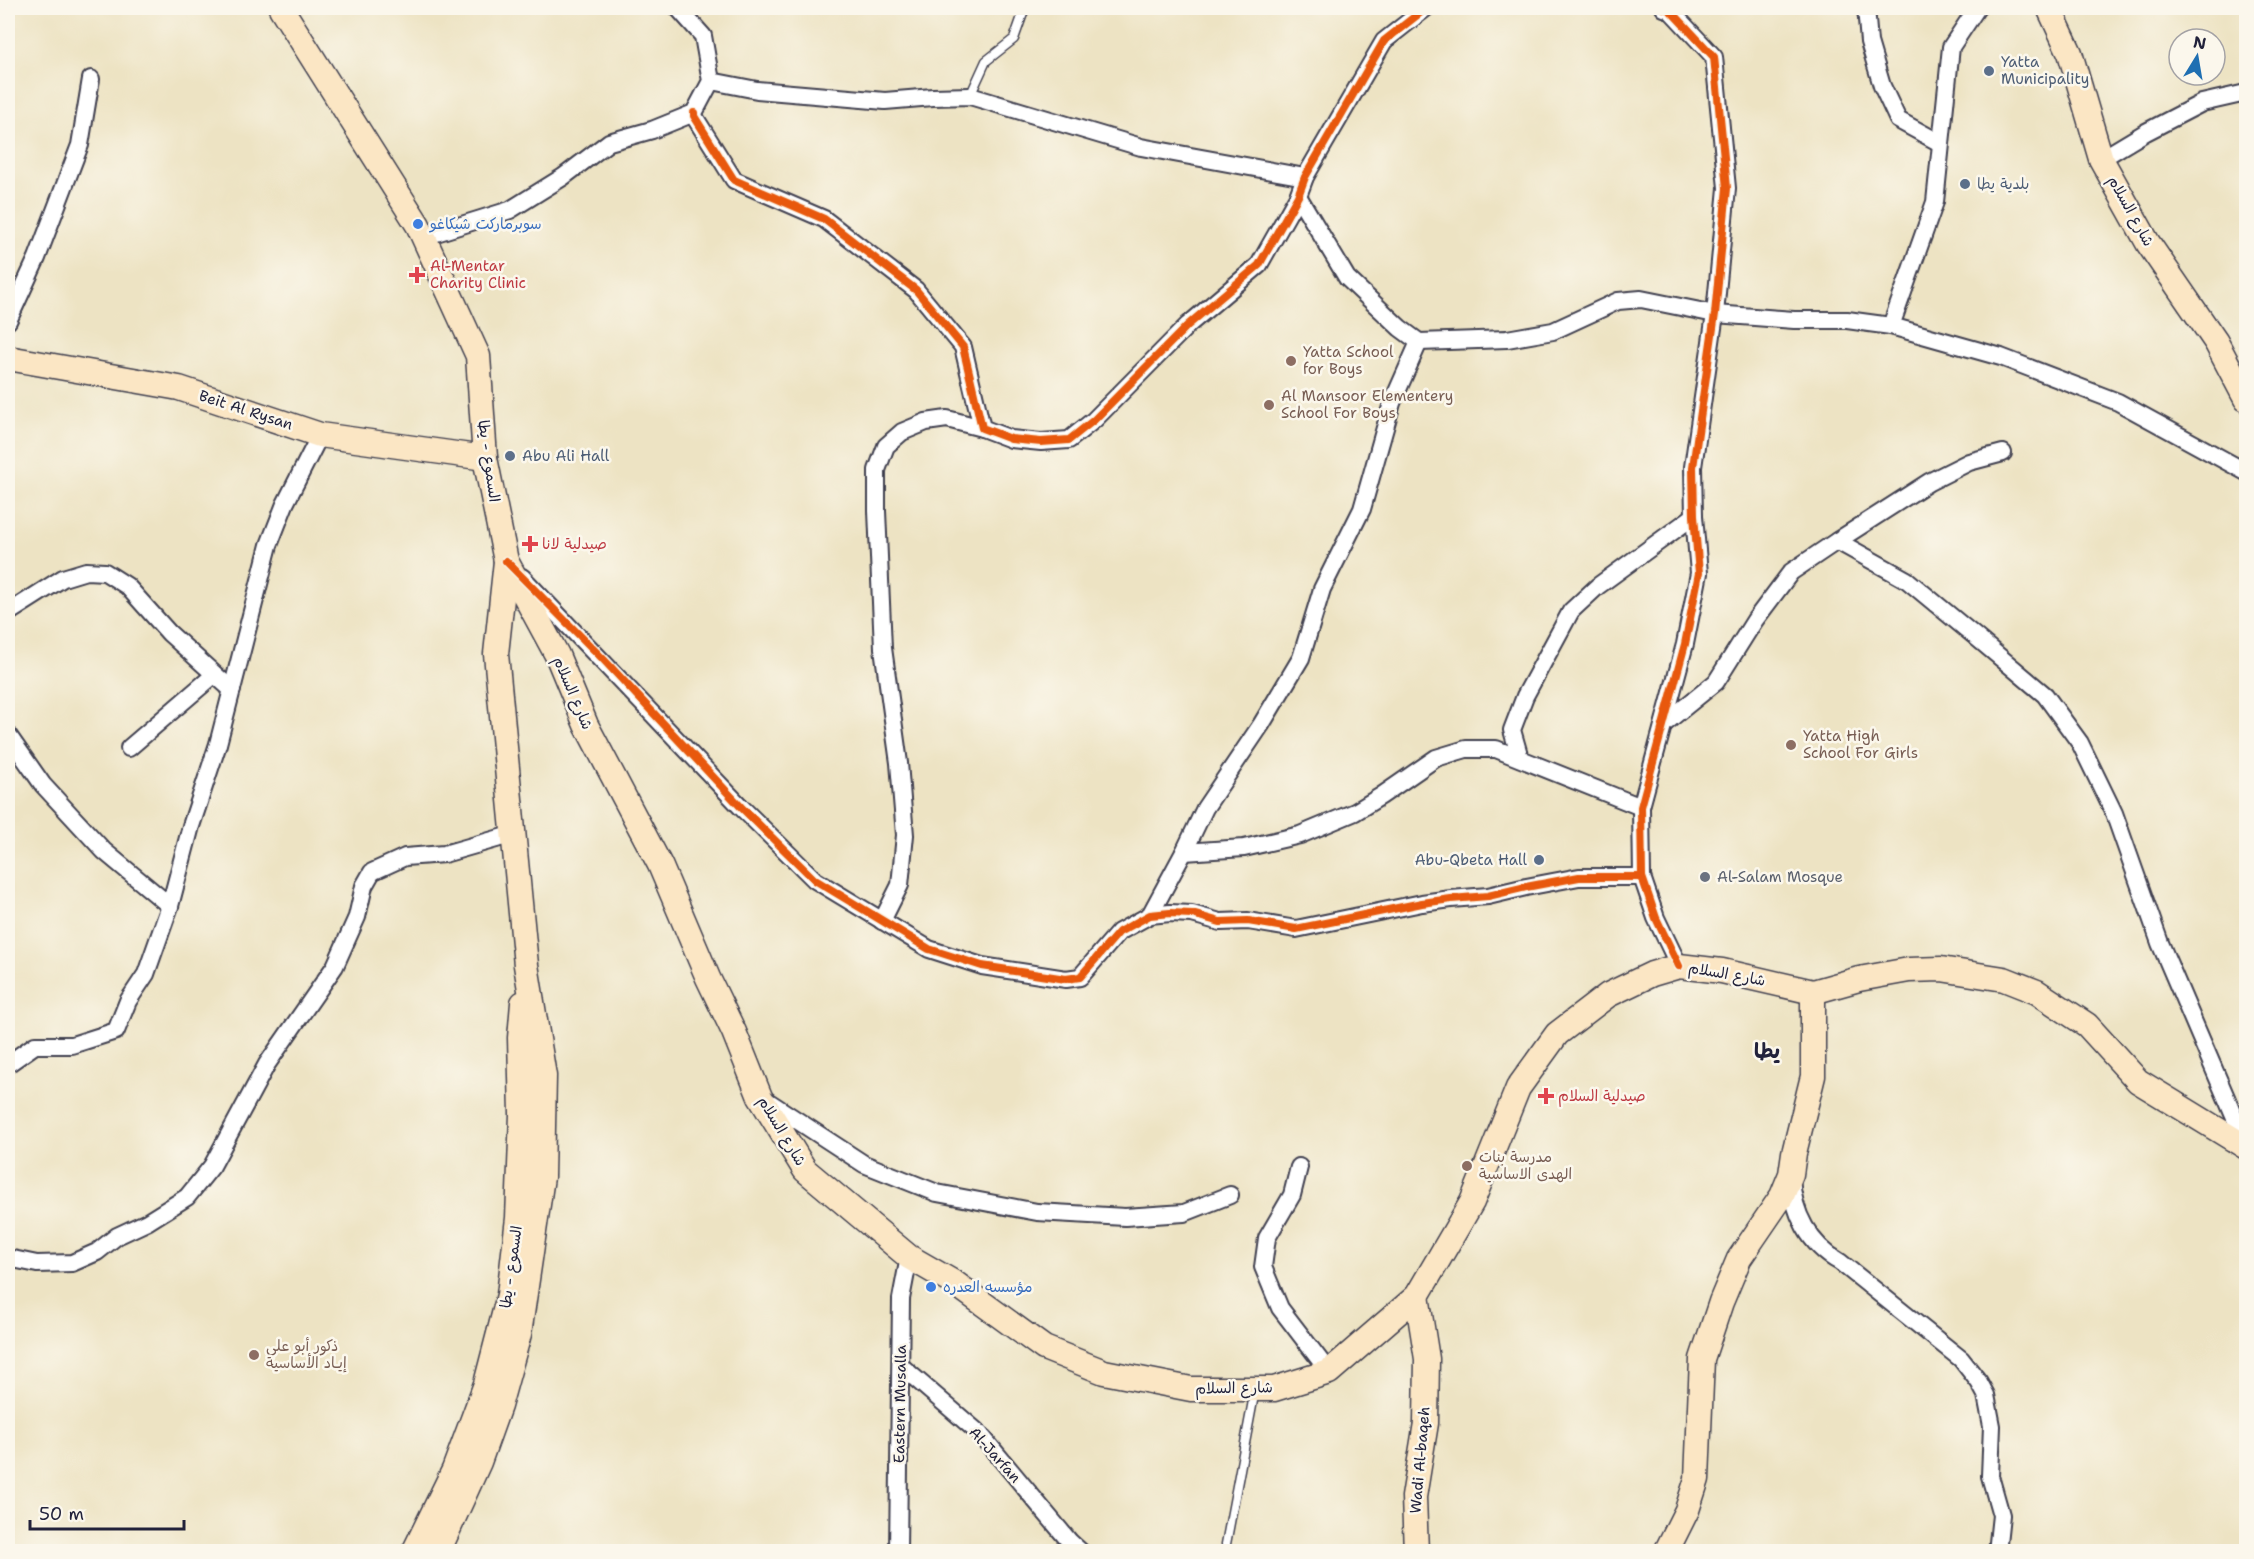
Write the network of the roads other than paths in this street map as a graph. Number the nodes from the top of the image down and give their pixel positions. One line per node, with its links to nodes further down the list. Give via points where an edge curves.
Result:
1 (280, 8): 18 (main road, السموع - يطا)
2 (678, 8): 10 (street, via 703,36)
3 (1024, 8): 12 (lane, via 1014,39 986,61)
4 (1426, 8): 16 (street, via 1384,41)
5 (1668, 8): 19 (street, via 1714,57 1727,188)
6 (1866, 8): 14 (street, via 1869,42 1882,86 1898,120)
7 (1977, 8): 14 (street, via 1950,47)
8 (2049, 8): 15 (main road, شارع السلام, via 2070,53)
9 (91, 79): 20 (street, via 80,145)
10 (711, 81): 12 (street, via 757,90 885,101); 13 (street)
11 (2247, 93): 15 (street, via 2202,103)
12 (970, 96): 16 (street, via 1141,147)
13 (694, 113): 18 (street, via 609,142 510,210); 25 (street, via 734,180 824,219 916,290 963,347)
14 (1940, 143): 21 (street, via 1935,202)
15 (2101, 159): 24 (main road, شارع السلام, via 2148,243 2216,342)
16 (1305, 177): 17 (street)
17 (1298, 196): 22 (street, via 1347,278); 25 (street, via 1259,265 1188,325 1069,440 1011,439)
18 (423, 237): 28 (main road, السموع - يطا, via 478,356)
19 (1715, 314): 21 (street); 22 (street, via 1641,299 1618,302 1553,331 1507,339); 30 (street, via 1693,467)
20 (8, 321)
21 (1891, 326): 29 (street, via 2001,357 2118,402)
22 (1419, 342): 42 (street, via 1392,404 1362,509 1323,589 1301,658 1204,808)
23 (8, 358): 26 (main road, Beit Al Rysan, via 179,388)
24 (2247, 399)
25 (982, 428): 46 (street, via 947,419 926,422 902,432 886,446 877,470 883,648 905,835 900,885)
26 (320, 435): 28 (main road, Beit Al Rysan); 35 (street, via 269,545)
27 (2003, 453): 31 (street, via 1969,462 1939,477)
28 (485, 458): 32 (main road, السموع - يطا)
29 (2247, 472)
30 (1694, 516): 36 (street, via 1699,573); 39 (street, via 1598,586 1571,611 1525,696 1512,729)
31 (1837, 541): 36 (street, via 1791,572 1716,682); 52 (street, via 1906,580 1967,630 2045,695 2080,742 2114,813 2160,943)
32 (506, 561): 41 (main road, السموع - يطا, via 496,654); 46 (street, via 815,880); 51 (main road, شارع السلام, via 557,655 586,725 660,865)
33 (8, 613): 34 (street, via 40,590 69,576 86,571 105,572 127,586)
34 (214, 675): 35 (street); 38 (street)
35 (232, 690): 44 (street)
36 (1664, 724): 40 (street)
37 (8, 735): 44 (street, via 43,785 104,851)
38 (129, 748)
39 (1520, 758): 40 (street); 42 (street, via 1496,749 1451,752 1422,766 1355,812 1300,835 1244,848)
40 (1641, 807): 43 (street)
41 (514, 834): 47 (main road, السموع - يطا); 57 (street, via 444,854 405,857 372,872 335,966 267,1064 212,1167 187,1197 72,1263 37,1264)
42 (1184, 852): 45 (street)
43 (1642, 877): 45 (street, via 1579,877 1296,929 1248,921 1220,922 1192,914); 48 (street)
44 (170, 906): 50 (street, via 146,974 128,1001 116,1031 72,1045 35,1046)
45 (1150, 915): 46 (street, via 1119,932 1080,977 1066,979 982,966 929,949)
46 (882, 921)
47 (526, 965): 63 (main road, السموع - يطا, via 520,1038 518,1218 509,1295 486,1384 454,1470); 64 (main road, السموع - يطا, via 544,1076 542,1177 533,1251 519,1334 499,1406 479,1462)
48 (1679, 966): 49 (main road, شارع السلام, via 1722,971); 58 (main road, شارع السلام, via 1608,995 1557,1034 1518,1088 1472,1202)
49 (1813, 992): 52 (main road, شارع السلام, via 1909,970 1941,969 2004,979 2037,992 2087,1025 2138,1081); 54 (main road, via 1813,1076)
50 (8, 1064)
51 (760, 1097): 55 (street, via 864,1164 937,1193 1036,1212 1125,1217 1184,1213); 56 (main road, شارع السلام, via 805,1170)
52 (2247, 1145)
53 (1299, 1167): 60 (street, via 1292,1196 1267,1238 1263,1267 1280,1308)
54 (1791, 1174): 68 (main road, via 1782,1196 1739,1259 1702,1359 1697,1479 1687,1510); 69 (street, via 1798,1214 1813,1239 1961,1359 1979,1382 1992,1426 1990,1476 2001,1515)
55 (1230, 1195)
56 (909, 1257): 59 (street, Eastern Musalla, via 901,1299); 61 (main road, شارع السلام, via 956,1284 1044,1347 1104,1372 1191,1389)
57 (8, 1258)
58 (1417, 1296): 60 (main road, شارع السلام); 67 (main road, Wadi Al-baqeh, via 1427,1359 1426,1423 1414,1497)
59 (901, 1366): 65 (street, Eastern Musalla); 66 (street, Al-Jarfan, via 980,1434)
60 (1329, 1372): 61 (main road, شارع السلام, via 1274,1389)
61 (1255, 1389): 62 (lane)
62 (1226, 1544)
63 (414, 1551)
64 (438, 1551)
65 (898, 1551)
66 (1081, 1551)
67 (1416, 1551)
68 (1666, 1551)
69 (1997, 1551)

